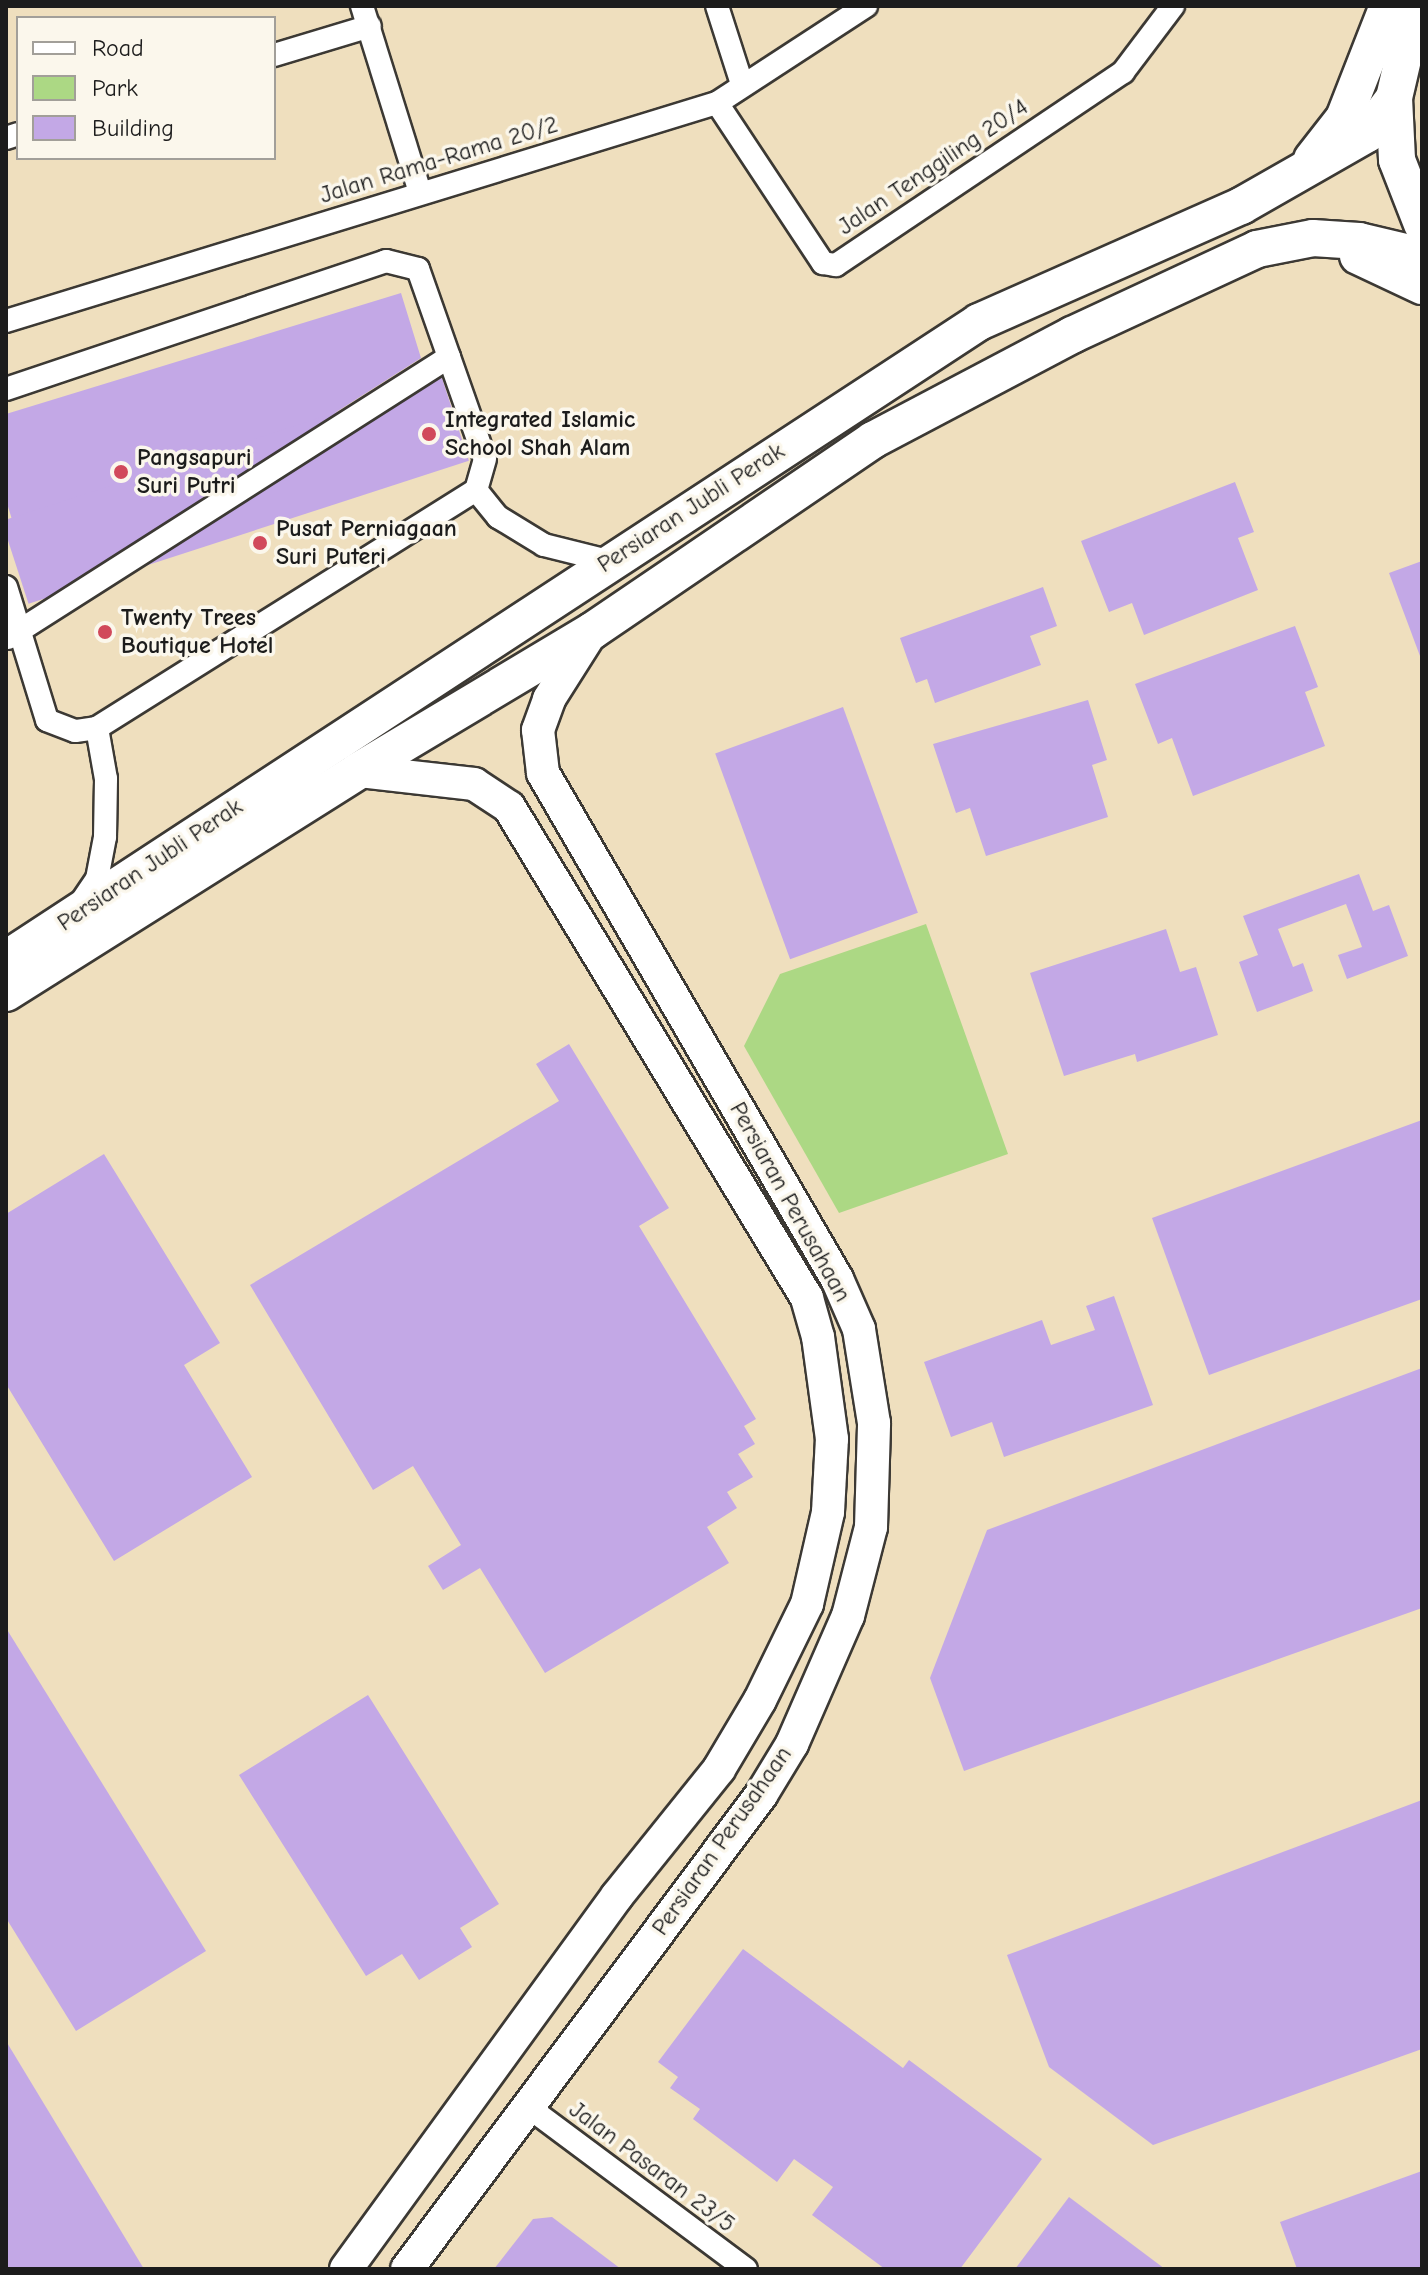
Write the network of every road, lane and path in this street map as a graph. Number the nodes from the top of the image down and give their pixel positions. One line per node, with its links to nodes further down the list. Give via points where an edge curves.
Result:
1 (717, 6): 8 (street)
2 (866, 6): 8 (street, Jalan Rama-Rama 20/2)
3 (1173, 6): 10 (street, Jalan Tenggiling 20/4, via 1123,72 836,265 823,263)
4 (1388, 6): 11 (main road, via 1344,118)
5 (1422, 14): 9 (main road, via 1407,42)
6 (366, 16): 7 (street); 12 (street)
7 (276, 54)
8 (742, 84): 10 (street, Jalan Rama-Rama 20/2)
9 (1394, 98): 11 (main road, Persiaran Jubli Perak, via 1367,134); 13 (main road, via 1397,160)
10 (717, 103): 12 (street, Jalan Rama-Rama 20/2)
11 (1301, 173): 21 (main road, Persiaran Jubli Perak, via 1241,206 979,322)
12 (420, 192): 17 (street, Jalan Rama-Rama 20/2)
13 (1422, 224)
14 (1290, 242): 15 (main road, Persiaran Jubli Perak, via 1359,241); 16 (main road, via 1341,250); 23 (main road, Persiaran Jubli Perak, via 1257,249 1072,335 873,440)
15 (1422, 256)
16 (1422, 286)
17 (6, 321)
18 (449, 357): 19 (street, via 418,269 386,261); 20 (street, via 485,459); 24 (street)
19 (6, 389)
20 (476, 490): 21 (street, via 498,517 544,545); 25 (street)
21 (608, 561): 27 (main road, Persiaran Jubli Perak)
22 (6, 587): 24 (street)
23 (592, 631): 26 (main road, Persiaran Jubli Perak); 30 (main road, Persiaran Perusahaan, via 549,699 538,730 540,764 837,1279 859,1329 874,1423 871,1527 848,1616 792,1744 752,1807)
24 (13, 635): 25 (street, via 47,720 75,731)
25 (97, 728): 27 (street, via 106,779 105,837 97,879)
26 (358, 771): 29 (main road, Persiaran Jubli Perak); 31 (main road, Persiaran Perusahaan, via 474,784 509,807 807,1298 832,1439 828,1512 807,1604 760,1700 719,1769 609,1906)
27 (70, 918): 28 (main road, Persiaran Jubli Perak)
28 (7, 958)
29 (6, 993)
30 (527, 2106): 32 (main road, Persiaran Perusahaan); 33 (street, Jalan Pasaran 23/5)
31 (346, 2269)
32 (407, 2269)
33 (746, 2269)

